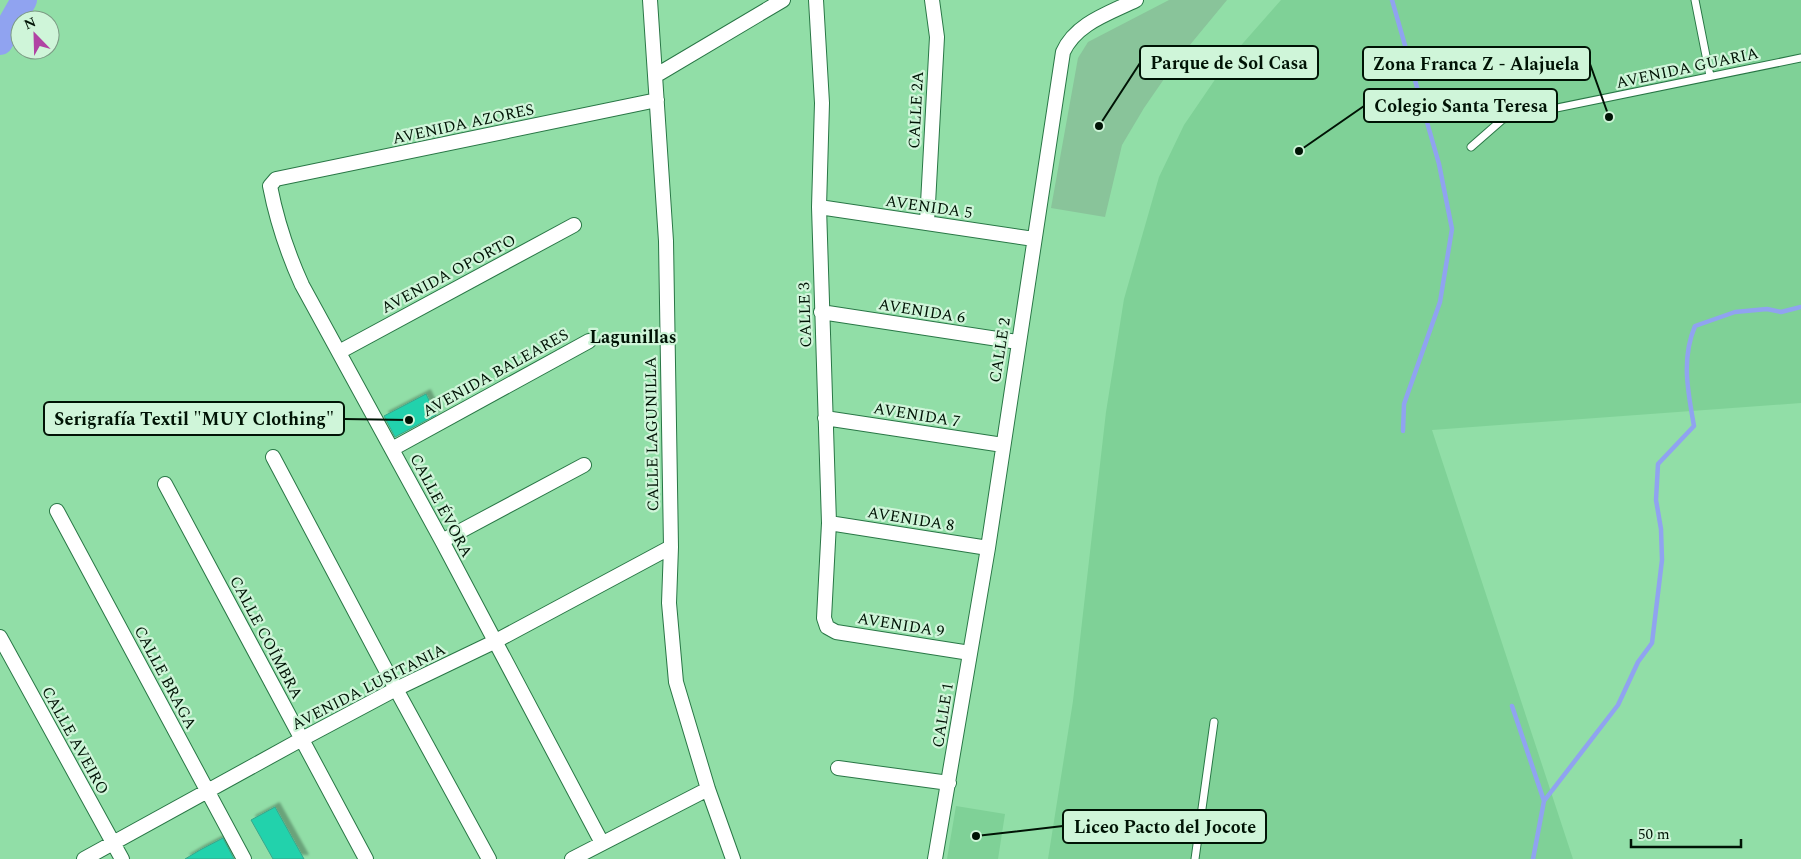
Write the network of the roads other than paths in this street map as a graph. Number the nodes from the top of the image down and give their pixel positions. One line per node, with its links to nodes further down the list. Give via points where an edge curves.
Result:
1 (650, 0): 8 (street, CALLE LAGUNILLA)
2 (782, 0): 8 (street)
3 (816, 0): 13 (street, CALLE 3, via 822,103)
4 (932, 0): 14 (street, CALLE 2A, via 937,37)
5 (1136, 0): 16 (street, CALLE 2, via 1079,30 1063,52)
6 (1695, 0): 9 (lane)
7 (1801, 58): 9 (lane, AVENIDA GUARIA)
8 (655, 76): 10 (street, CALLE LAGUNILLA)
9 (1710, 76): 11 (lane, AVENIDA GUARIA, via 1504,119)
10 (657, 100): 12 (street, AVENIDA AZORES); 30 (street, CALLE LAGUNILLA, via 666,241)
11 (1471, 147)
12 (276, 179): 20 (street, CALLE ÉVORA, via 270,186 288,254)
13 (819, 207): 14 (street, AVENIDA 5); 17 (street, CALLE 3)
14 (927, 222): 16 (street, AVENIDA 5)
15 (574, 226): 20 (street, AVENIDA OPORTO)
16 (1034, 239): 19 (street, CALLE 2)
17 (821, 312): 19 (street, AVENIDA 6); 21 (street, CALLE 3)
18 (589, 341): 23 (street, AVENIDA BALEARES)
19 (1018, 342): 22 (street, CALLE 2)
20 (339, 352): 23 (street, CALLE ÉVORA)
21 (825, 418): 22 (street, AVENIDA 7); 28 (street, CALLE 3)
22 (1003, 445): 31 (street, CALLE 2)
23 (392, 449): 29 (street, CALLE ÉVORA)
24 (273, 457): 36 (street)
25 (584, 465): 29 (street)
26 (165, 484): 38 (street, CALLE COÍMBRA)
27 (57, 511): 42 (street, CALLE BRAGA)
28 (829, 523): 31 (street, AVENIDA 8); 32 (street, CALLE 3, via 824,618)
29 (442, 541): 34 (street, CALLE ÉVORA)
30 (670, 547): 34 (street, AVENIDA LUSITANIA); 41 (street, CALLE LAGUNILLA, via 669,603 676,682)
31 (988, 548): 35 (street, CALLE 2)
32 (827, 627): 35 (street, AVENIDA 9, via 836,632)
33 (0, 637): 44 (street, CALLE AVEIRO)
34 (494, 642): 36 (street, AVENIDA LUSITANIA); 43 (street, CALLE ÉVORA)
35 (970, 652): 40 (street, CALLE 1)
36 (396, 689): 38 (street, AVENIDA LUSITANIA); 49 (street)
37 (1214, 722): 53 (lane)
38 (302, 739): 42 (street, AVENIDA LUSITANIA); 48 (street, CALLE COÍMBRA)
39 (838, 768): 40 (street)
40 (949, 782): 52 (street, CALLE 1)
41 (708, 789): 43 (street); 51 (street, CALLE LAGUNILLA)
42 (206, 790): 44 (street, AVENIDA LUSITANIA); 47 (street, CALLE BRAGA)
43 (602, 843): 50 (street)
44 (113, 844): 45 (street, AVENIDA LUSITANIA); 46 (street, CALLE AVEIRO)
45 (84, 859)
46 (122, 859)
47 (244, 859)
48 (366, 859)
49 (489, 859)
50 (572, 859)
51 (732, 859)
52 (935, 859)
53 (1195, 859)

